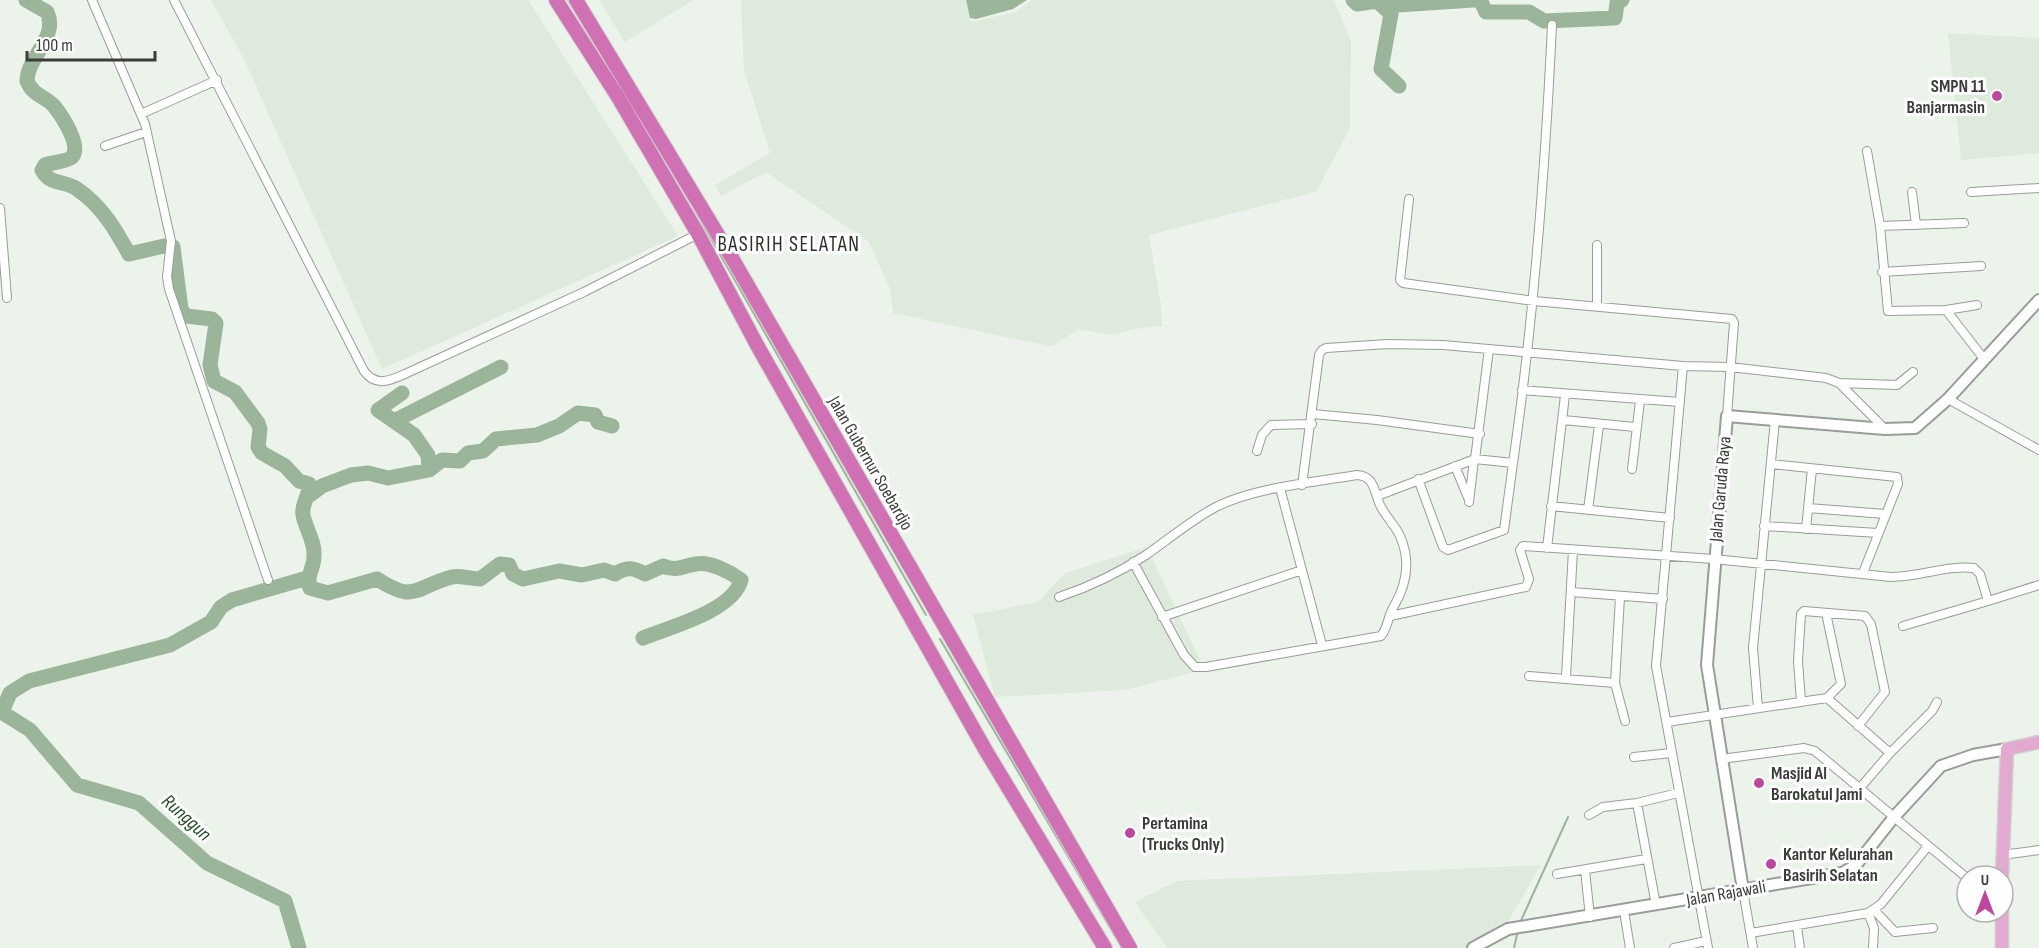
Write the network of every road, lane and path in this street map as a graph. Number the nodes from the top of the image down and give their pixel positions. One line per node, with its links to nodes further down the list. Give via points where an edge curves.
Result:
1 (92, 0): 7 (street)
2 (174, 0): 6 (street)
3 (556, 0): 19 (highway)
4 (576, 0): 88 (highway, Jalan Gubernur Soebardjo, via 732,258)
5 (1552, 25): 25 (street)
6 (217, 80): 7 (street); 19 (street, via 364,371 377,381 391,380 584,292)
7 (141, 114): 8 (street)
8 (146, 132): 9 (street); 78 (street, via 171,241 169,289)
9 (105, 146)
10 (1867, 151): 18 (street)
11 (2039, 188): 13 (street)
12 (1912, 192): 17 (street)
13 (1971, 192)
14 (1408, 200): 25 (street, via 1402,283)
15 (0, 208): 23 (street)
16 (1964, 223): 17 (street)
17 (1916, 225): 18 (street)
18 (1880, 226): 22 (street)
19 (698, 234): 90 (highway)
20 (1597, 245): 27 (street)
21 (1981, 266): 22 (street)
22 (1882, 272): 28 (street, via 1888,311)
23 (7, 298)
24 (2039, 300): 31 (street, Jalan Garuda Raya)
25 (1534, 301): 27 (street); 30 (street)
26 (1977, 305): 28 (street)
27 (1597, 306): 33 (street, via 1729,318 1734,323)
28 (1946, 310): 31 (street)
29 (1489, 349): 30 (street); 41 (street, via 1407,344 1323,349); 49 (street)
30 (1527, 352): 32 (street); 36 (street)
31 (1984, 359): 38 (street, Jalan Garuda Raya)
32 (1683, 366): 33 (street); 40 (street)
33 (1730, 367): 35 (street, via 1826,378); 42 (street)
34 (1913, 372): 35 (street, via 1898,386)
35 (1839, 383): 48 (street)
36 (1522, 390): 37 (street); 53 (street)
37 (1565, 395): 39 (street); 43 (street)
38 (1948, 399): 48 (street, Jalan Garuda Raya, via 1915,428); 50 (street)
39 (1640, 401): 40 (street); 47 (street)
40 (1680, 402): 66 (street)
41 (1313, 414): 45 (street); 49 (street)
42 (1727, 416): 44 (street, Jalan Garuda Raya); 73 (street, Jalan Garuda Raya)
43 (1563, 420): 46 (street); 62 (street)
44 (1774, 420): 48 (street, Jalan Garuda Raya); 54 (street)
45 (1312, 424): 51 (street, via 1271,425); 59 (street)
46 (1599, 425): 47 (street); 64 (street)
47 (1635, 427): 56 (street)
48 (1885, 429)
49 (1480, 434): 52 (street)
50 (2039, 450)
51 (1257, 451)
52 (1474, 459): 53 (street); 55 (street); 55 (street, via 1469,502)
53 (1513, 464): 58 (street, via 1504,530 1448,550 1443,547)
54 (1771, 464): 57 (street); 67 (street)
55 (1455, 466): 58 (street)
56 (1632, 469)
57 (1812, 469): 63 (street); 65 (street, via 1895,476 1898,484)
58 (1418, 479): 61 (street)
59 (1302, 485): 60 (street); 61 (street, via 1362,475 1371,481)
60 (1280, 488): 74 (street, via 1213,508); 76 (street)
61 (1377, 496): 86 (street, via 1401,536 1406,555 1406,582)
62 (1551, 506): 64 (street); 70 (street)
63 (1808, 508): 65 (street); 68 (street)
64 (1588, 510): 66 (street)
65 (1885, 514): 69 (street)
66 (1670, 518): 72 (street)
67 (1764, 526): 68 (street); 75 (street)
68 (1806, 529): 69 (street)
69 (1878, 533): 77 (street)
70 (1547, 548): 71 (street); 86 (street, via 1521,548 1529,579 1526,587)
71 (1573, 550): 72 (street); 80 (street)
72 (1666, 556): 73 (street); 83 (street)
73 (1714, 560): 75 (street); 99 (street, Jalan Garuda Raya, via 1707,665)
74 (1133, 562): 81 (street); 87 (street)
75 (1761, 564): 77 (street); 98 (street, via 1752,661)
76 (1302, 570): 87 (street); 91 (street)
77 (1863, 573): 84 (street, via 1906,577 1949,568 1974,568 1980,574)
78 (268, 580)
79 (2039, 585): 84 (street)
80 (1572, 592): 82 (street); 93 (street)
81 (1059, 597)
82 (1620, 597): 83 (street); 94 (street)
83 (1663, 599): 101 (street, via 1656,666)
84 (1988, 601): 89 (street)
85 (1826, 613): 95 (street, via 1841,684); 96 (street, via 1804,611 1800,618); 102 (street, via 1863,615 1871,624 1885,692)
86 (1390, 616): 91 (street, via 1384,633 1375,639)
87 (1162, 617): 91 (street, via 1195,667)
88 (940, 620): 90 (highway); 134 (highway, Jalan Gubernur Soebardjo)
89 (1903, 626)
90 (920, 632): 133 (highway)
91 (1322, 645)
92 (1529, 676): 93 (street)
93 (1566, 677): 94 (street)
94 (1615, 683): 100 (street)
95 (1827, 698): 96 (street); 102 (street)
96 (1801, 701): 98 (street)
97 (1937, 702): 106 (street)
98 (1758, 708): 99 (street)
99 (1714, 714): 101 (street); 108 (street, Jalan Garuda Raya)
100 (1625, 721)
101 (1667, 722): 105 (street)
102 (1858, 726): 106 (street)
103 (2039, 742): 104 (main road)
104 (2007, 749): 113 (street, Jalan Rajawali, via 1947,762); 116 (main road)
105 (1671, 753): 107 (street); 110 (street)
106 (1890, 753): 109 (street)
107 (1634, 757)
108 (1721, 759): 109 (street, via 1810,749); 122 (street, Jalan Garuda Raya)
109 (1860, 788): 113 (street)
110 (1678, 793): 111 (street); 123 (street)
111 (1637, 803): 112 (street, via 1603,807); 117 (street)
112 (1589, 815)
113 (1894, 817): 114 (street); 122 (street, Jalan Rajawali, via 1850,870)
114 (1928, 846): 119 (street); 126 (street)
115 (2039, 850): 116 (street)
116 (2002, 855): 118 (main road)
117 (1646, 859): 120 (street); 124 (street)
118 (2002, 864)
119 (1955, 869)
120 (1584, 870): 121 (street); 127 (street)
121 (1557, 874)
122 (1743, 890): 123 (street, Jalan Rajawali); 131 (street)
123 (1699, 898): 124 (street, Jalan Rajawali); 132 (street)
124 (1656, 905): 125 (street, Jalan Rajawali)
125 (1624, 911): 127 (street, Jalan Rajawali); 136 (street)
126 (1871, 911): 129 (street); 130 (street, via 1895,932); 140 (street)
127 (1590, 917): 135 (street, Jalan Rajawali, via 1508,929)
128 (2002, 924): 141 (main road)
129 (1797, 926): 131 (street); 139 (street)
130 (1933, 927)
131 (1751, 933): 138 (street)
132 (1707, 945): 137 (street)
133 (1105, 948)
134 (1130, 948)
135 (1473, 948)
136 (1630, 948)
137 (1674, 948)
138 (1753, 948)
139 (1800, 948)
140 (1873, 948)
141 (2002, 948)

